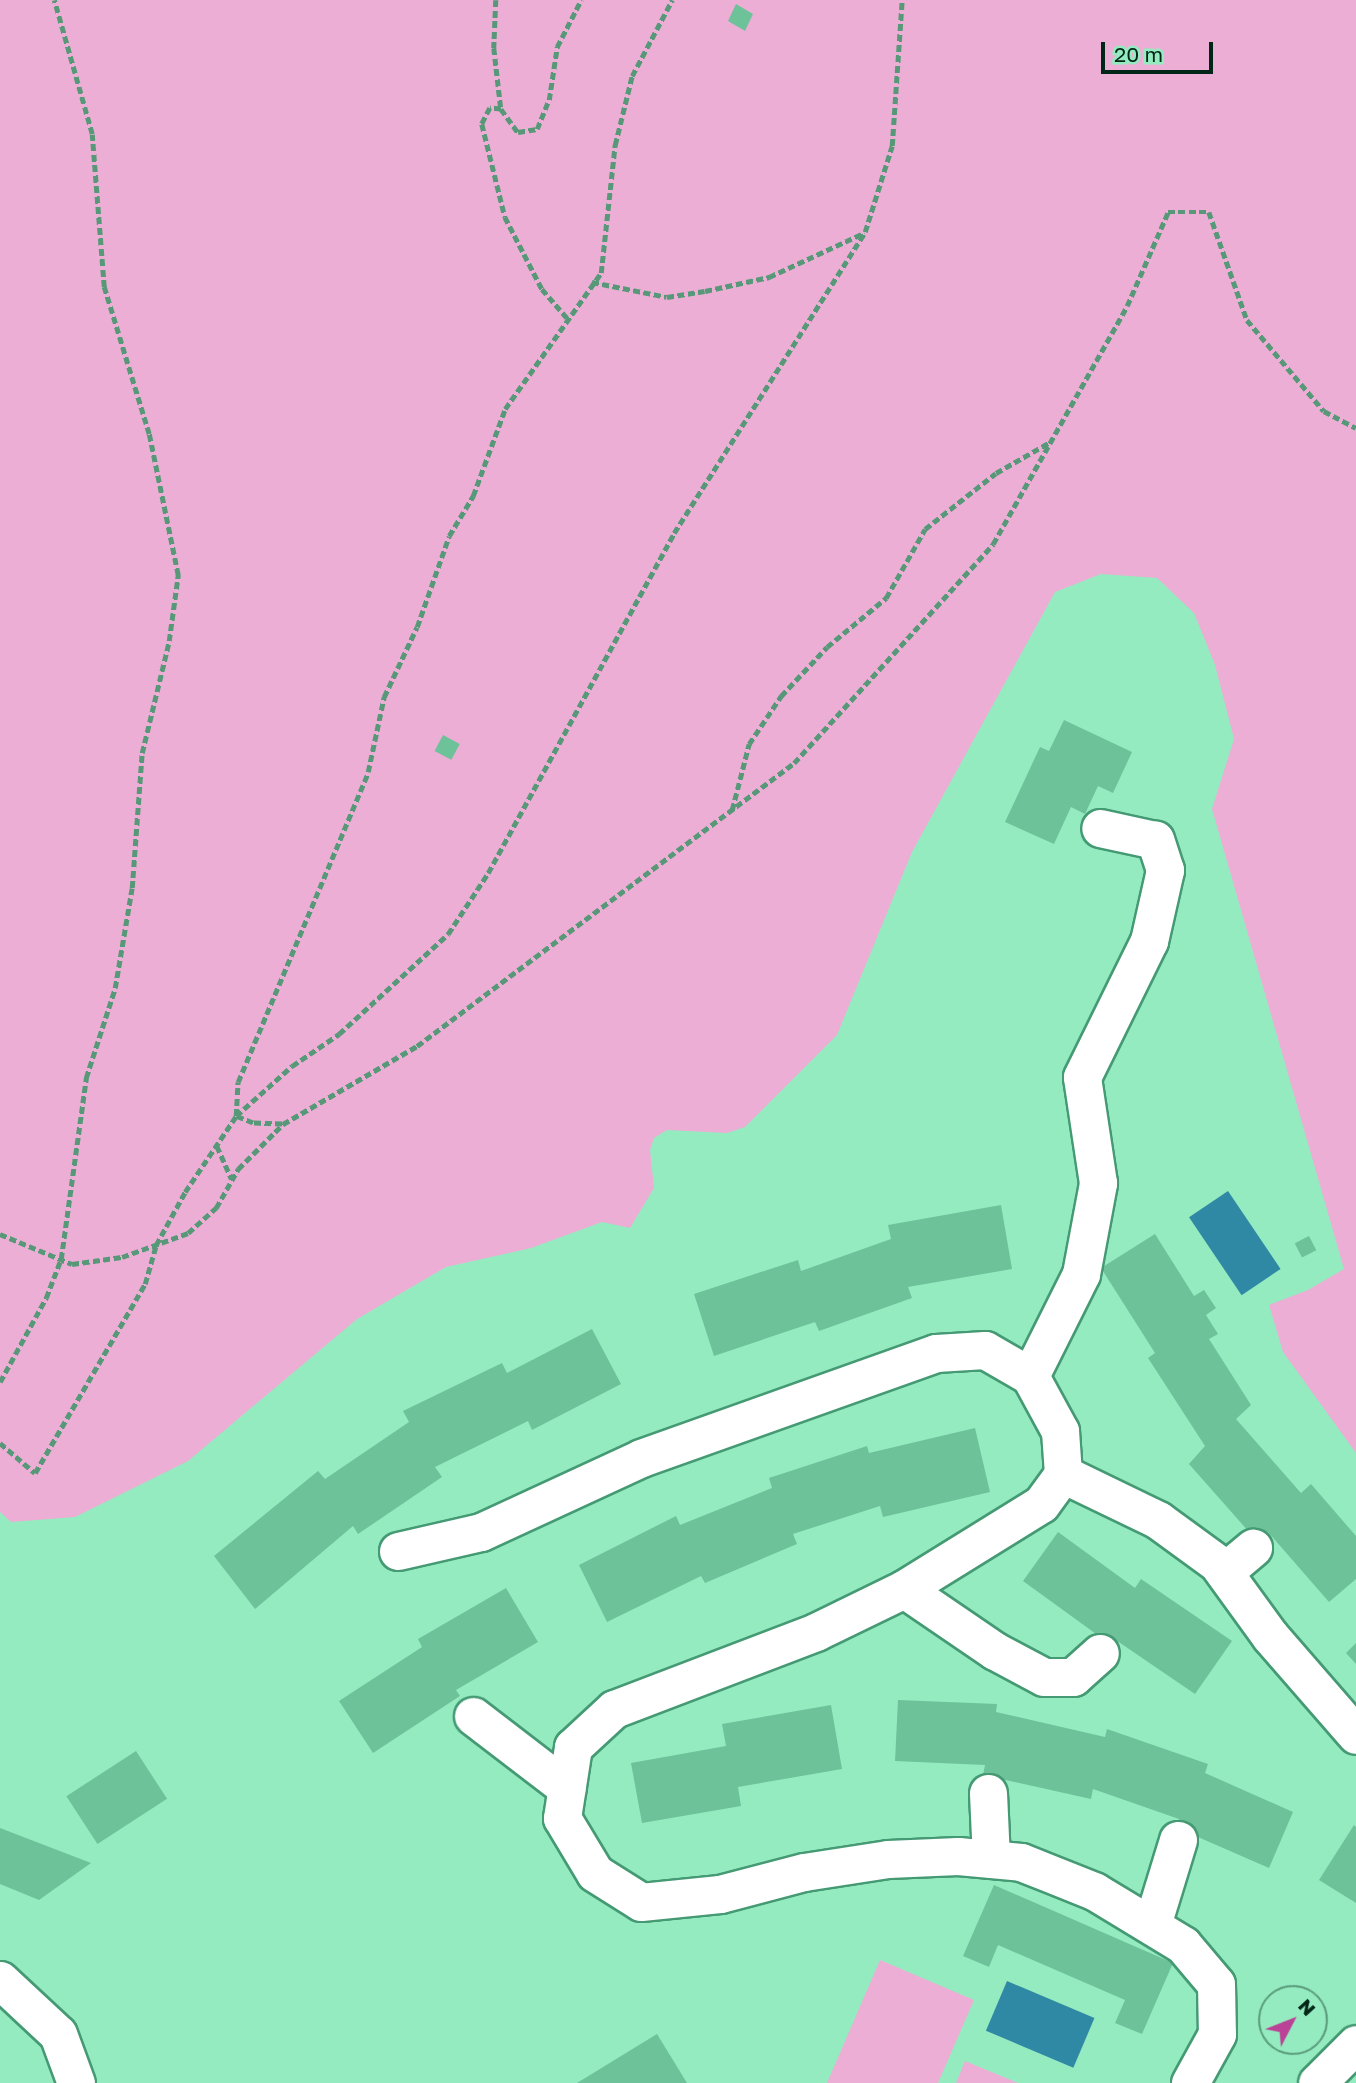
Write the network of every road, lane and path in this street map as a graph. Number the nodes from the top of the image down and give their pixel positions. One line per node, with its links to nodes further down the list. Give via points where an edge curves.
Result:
1 (54, 0): 20 (path, via 92,134 104,287 149,434 178,575 169,641 142,753 130,901 115,988 86,1078)
2 (496, 0): 6 (path, via 494,48)
3 (581, 0): 6 (path, via 557,47 549,100 537,129 518,132)
4 (672, 0): 8 (path, via 632,76 615,145 604,262)
5 (902, 0): 7 (path, via 892,146)
6 (501, 109): 9 (path, via 490,108 482,124 505,217 542,289)
7 (864, 232): 8 (path, via 769,277 705,291 667,297); 14 (path, via 674,533 488,873 448,934 339,1034 292,1066)
8 (591, 282): 9 (path)
9 (567, 318): 14 (path, via 505,409 473,496 449,536 417,627 384,697 368,772 239,1082)
10 (1356, 428): 11 (path, via 1324,411 1247,320 1209,212 1168,212 1127,306)
11 (1051, 441): 12 (path, via 993,544 794,763); 12 (path, via 996,473 925,530 886,598 827,647 781,696 749,744)
12 (732, 811): 15 (path, via 417,1046)
13 (1100, 828): 21 (street, via 1155,840 1165,870 1149,942 1082,1077 1098,1183 1082,1274)
14 (236, 1116): 15 (path, via 253,1123); 16 (path)
15 (283, 1124): 17 (path)
16 (216, 1145): 17 (path); 19 (path)
17 (232, 1180): 19 (path, via 216,1208 188,1233)
18 (0, 1234): 20 (path)
19 (156, 1245): 20 (path, via 122,1257 72,1264); 23 (path, via 145,1284 35,1473)
20 (61, 1259): 22 (path, via 46,1298)
21 (1030, 1376): 24 (street, via 1060,1431); 26 (street, via 985,1350 936,1353 641,1458 481,1532)
22 (0, 1382)
23 (0, 1443)
24 (1063, 1474): 27 (street, via 1157,1520); 28 (street, via 1041,1504)
25 (1253, 1548): 27 (street)
26 (398, 1551)
27 (1224, 1572): 31 (street, via 1270,1636)
28 (904, 1589): 29 (street, via 995,1651 1044,1676 1073,1677); 32 (street, via 816,1632 614,1709 573,1747)
29 (1100, 1653)
30 (473, 1716): 32 (street)
31 (1356, 1735)
32 (567, 1788): 35 (street, via 562,1818 595,1873 641,1902 720,1894 804,1872 888,1859)
33 (988, 1793): 35 (street)
34 (1178, 1840): 36 (street)
35 (991, 1859): 36 (street, via 1021,1862 1094,1891)
36 (1152, 1926): 40 (street, via 1183,1945 1216,1984 1217,2034)
37 (0, 1980): 39 (street, via 58,2034)
38 (1356, 2044): 41 (street)
39 (76, 2083)
40 (1190, 2083)
41 (1317, 2083)

